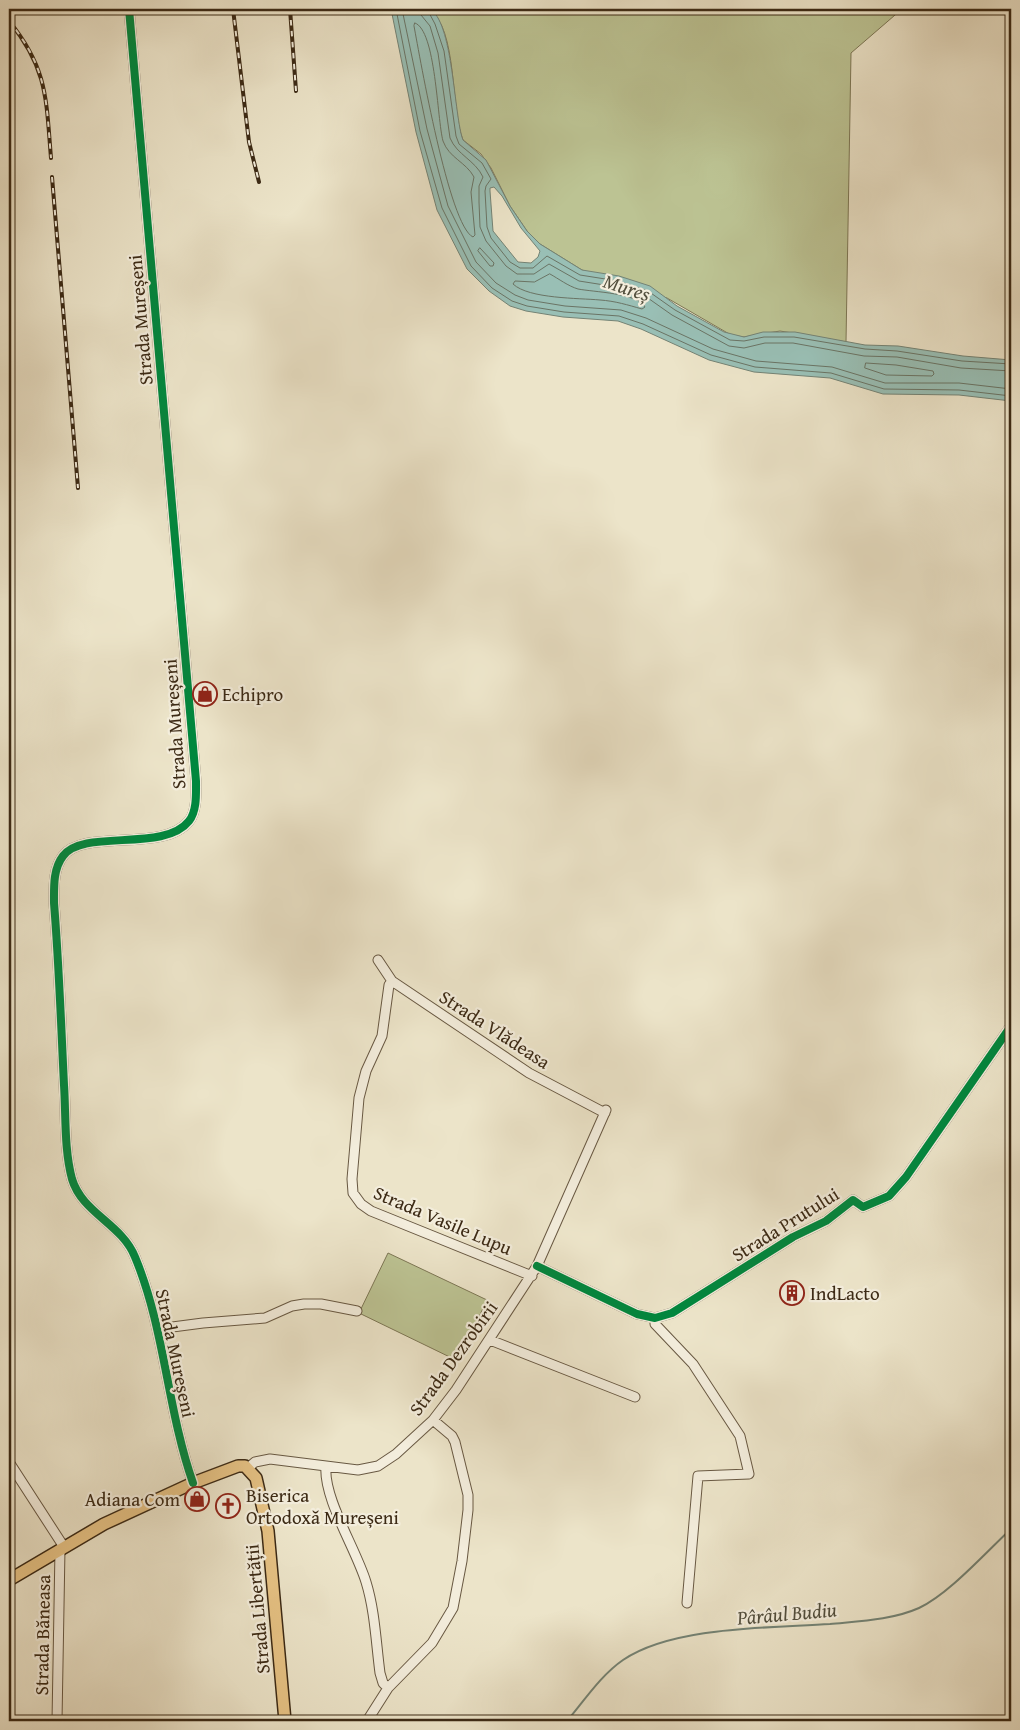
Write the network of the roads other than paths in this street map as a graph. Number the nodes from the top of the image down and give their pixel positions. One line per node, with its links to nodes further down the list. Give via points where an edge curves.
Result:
1 (129, 9): 10 (street, Strada Mureșeni, via 196,804 190,820 165,836 95,842 64,854 54,882 54,903 72,1177 87,1205 126,1238 146,1286)
2 (378, 960): 3 (street, Strada Vlădeasa)
3 (392, 981): 5 (street, Strada Vlădeasa, via 529,1073); 7 (street, Strada Vasile Lupu, via 382,1036 366,1071 359,1098 353,1193 371,1211)
4 (1011, 1026): 9 (street, Strada Prutului, via 906,1177 889,1196 863,1207 853,1200 826,1220 793,1237 672,1314)
5 (605, 1111): 6 (street, Strada Dezrobirii)
6 (537, 1266): 7 (street, Strada Dezrobirii); 9 (street, via 637,1314)
7 (532, 1276): 11 (street, Strada Dezrobirii)
8 (357, 1311): 10 (street, via 304,1304 265,1318)
9 (655, 1318): 20 (street, via 655,1324 693,1364 740,1436 749,1474 698,1476)
10 (157, 1330): 17 (street, Strada Mureșeni, via 176,1429)
11 (490, 1340): 12 (street); 13 (street, Strada Dezrobirii)
12 (636, 1397)
13 (433, 1420): 15 (street, Strada Dezrobirii, via 402,1450 378,1466 358,1470); 21 (street, via 455,1442 468,1495 457,1594 447,1620 432,1643)
14 (9, 1462): 18 (street)
15 (326, 1466): 16 (street, Strada Dezrobirii, via 270,1459 255,1462); 21 (street, via 327,1484 366,1582 380,1673)
16 (248, 1468): 17 (main road, Strada Dezrobirii, via 238,1466); 23 (main road, Strada Libertății, via 256,1478 268,1531)
17 (193, 1483): 18 (main road, Strada Dezrobirii, via 104,1524)
18 (62, 1548): 19 (main road, Strada Dezrobirii); 22 (street, Strada Băneasa)
19 (9, 1580)
20 (687, 1603)
21 (388, 1688): 24 (street)
22 (57, 1721)
23 (285, 1721)
24 (367, 1721)

